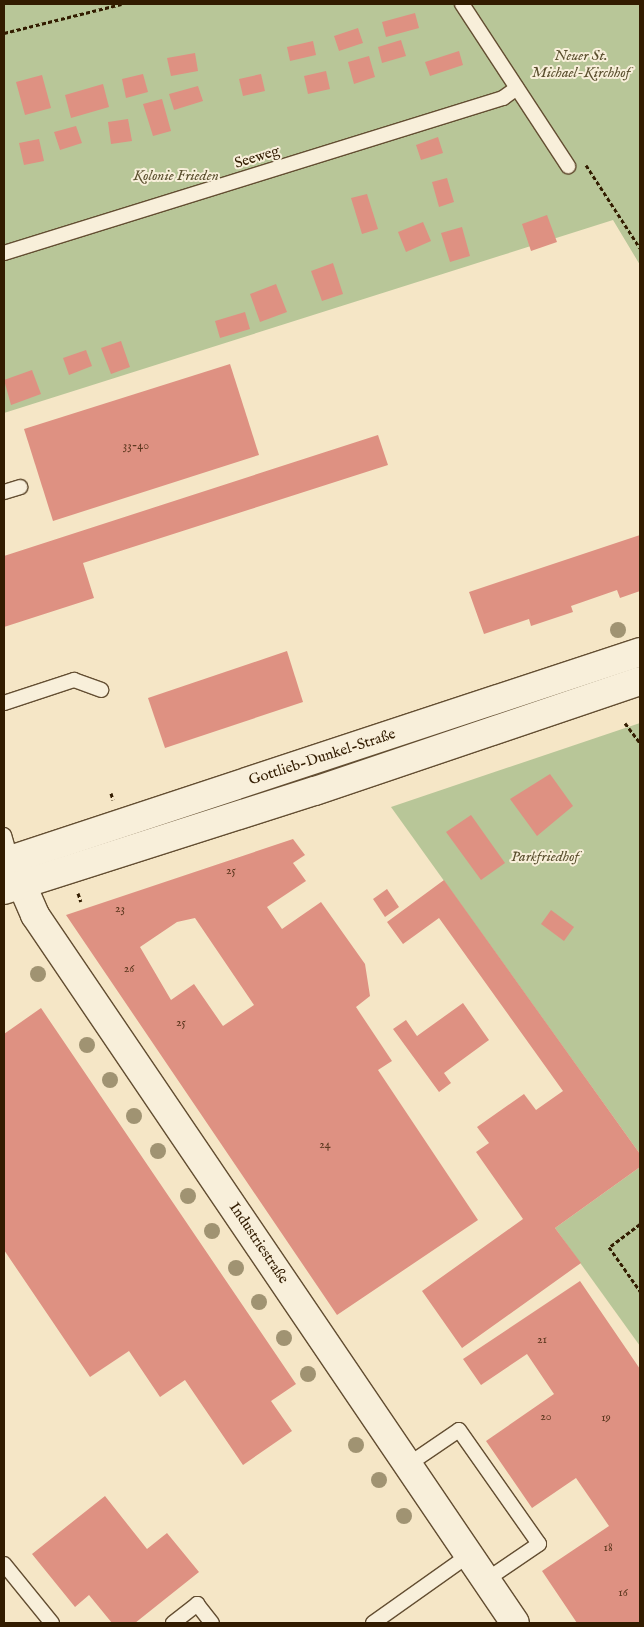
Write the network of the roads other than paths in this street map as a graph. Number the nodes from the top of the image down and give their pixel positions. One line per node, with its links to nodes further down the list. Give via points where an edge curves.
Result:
1 (462, 4): 2 (lane)
2 (517, 88): 3 (lane); 4 (lane, Seeweg, via 503,98)
3 (568, 166)
4 (4, 253)
5 (20, 487): 6 (lane)
6 (4, 492)
7 (640, 652): 11 (street, Gottlieb-Dunkel-Straße)
8 (640, 681): 12 (street, Gottlieb-Dunkel-Straße)
9 (102, 690): 10 (lane, via 74,680)
10 (4, 703)
11 (6, 852): 12 (street, Industriestraße)
12 (12, 888): 13 (street, Industriestraße, via 35,915)
13 (409, 1464): 14 (street, Industriestraße); 16 (lane, via 459,1430 539,1544)
14 (469, 1555): 16 (street, Industriestraße); 20 (lane)
15 (4, 1564): 17 (lane)
16 (486, 1580): 21 (street, Industriestraße)
17 (52, 1623)
18 (173, 1623): 19 (lane, via 197,1604)
19 (212, 1623)
20 (373, 1623)
21 (515, 1623)

